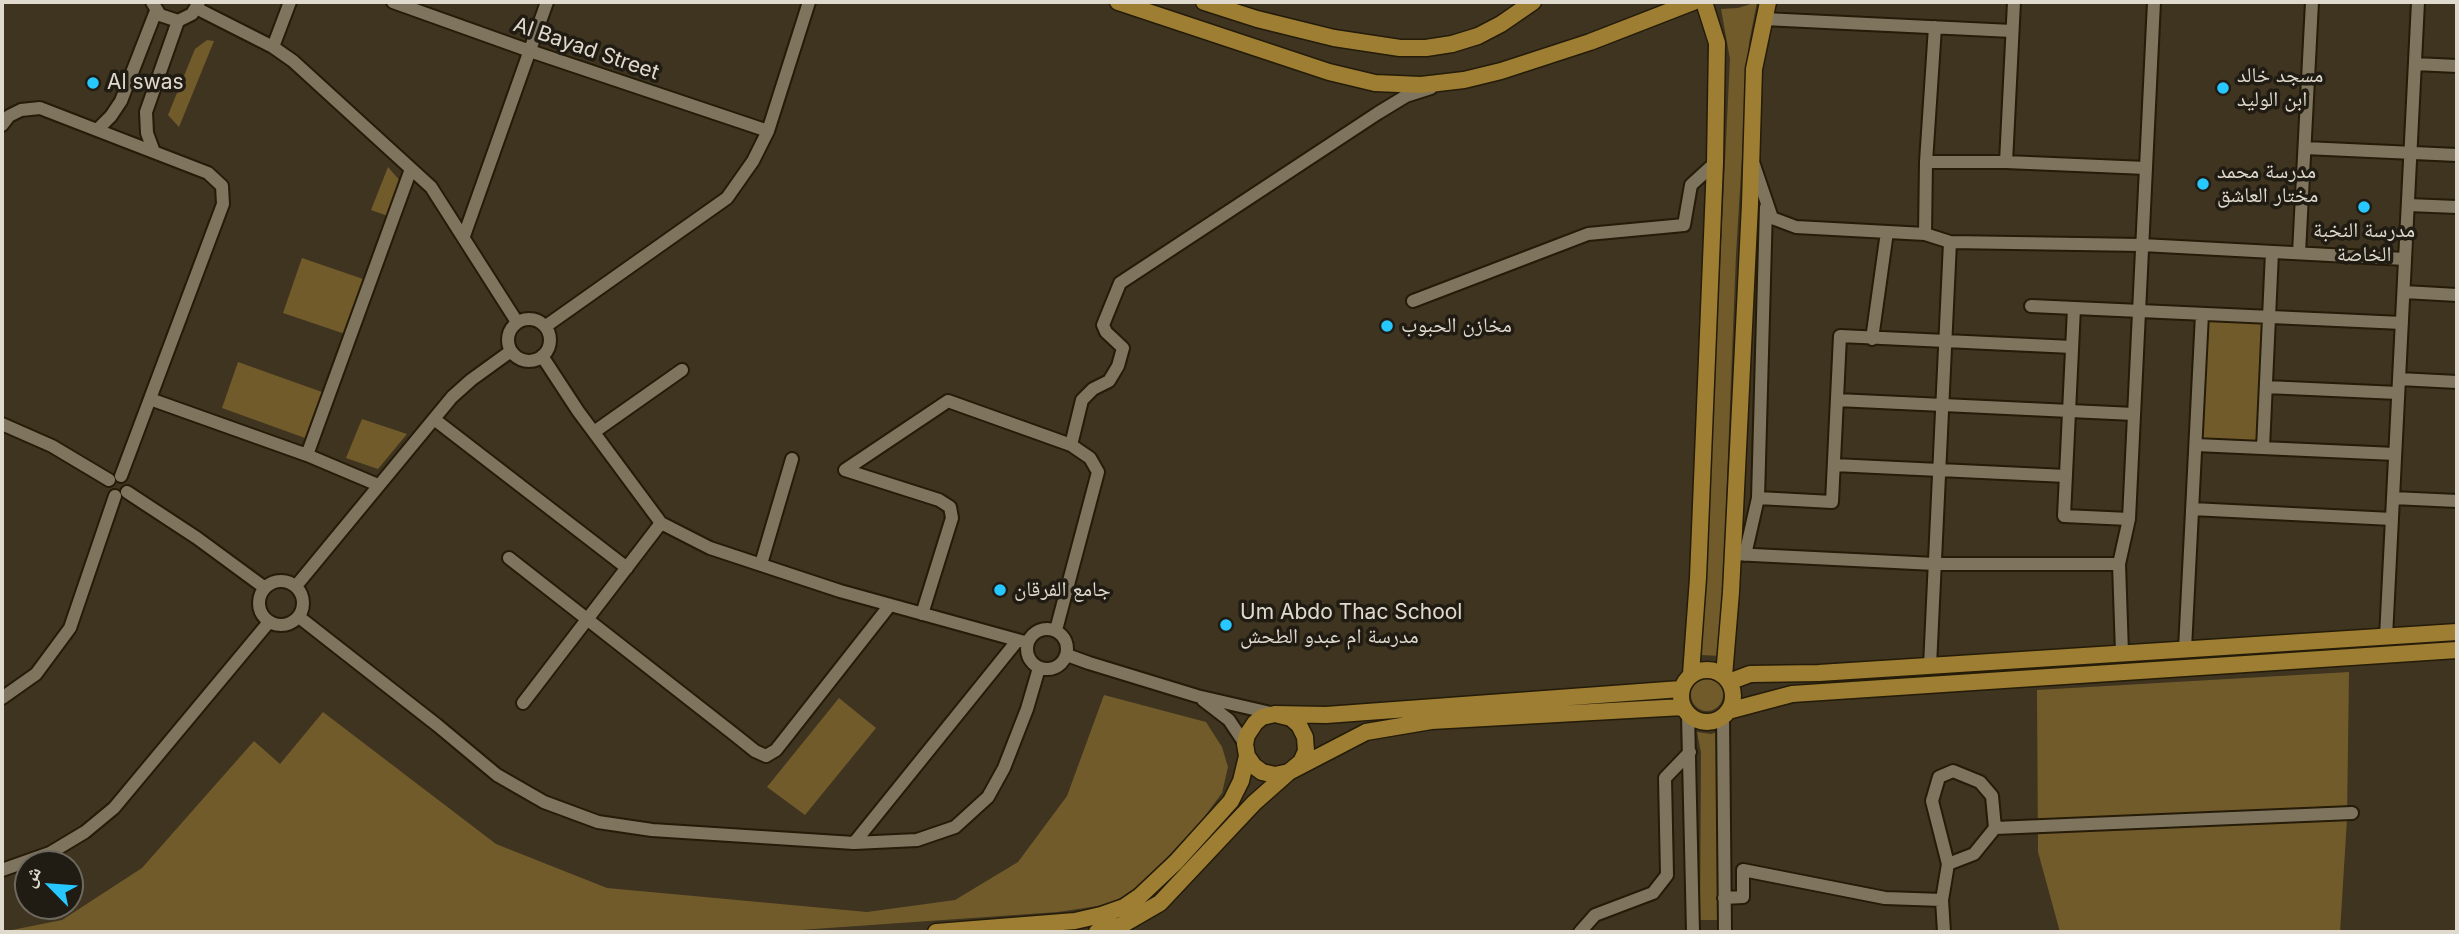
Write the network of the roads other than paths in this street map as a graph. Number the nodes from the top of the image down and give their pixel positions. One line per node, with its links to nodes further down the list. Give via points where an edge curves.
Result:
1 (290, 2): 21 (street)
2 (393, 2): 22 (street, Al Bayad Street)
3 (547, 2): 22 (street)
4 (809, 2): 28 (street)
5 (1118, 2): 25 (main road, via 1329,72 1398,85)
6 (1533, 2): 14 (main road, via 1478,36 1426,48 1334,38)
7 (1693, 2): 25 (main road, via 1590,41 1482,76)
8 (1704, 2): 36 (main road, via 1717,43)
9 (1768, 2): 17 (main road)
10 (2014, 2): 20 (street)
11 (2154, 2): 37 (street)
12 (2312, 2): 29 (street)
13 (2418, 2): 23 (street)
14 (1210, 3)
15 (198, 5): 18 (street); 21 (street)
16 (154, 6): 18 (street, via 166,19); 27 (street, via 121,101)
17 (1764, 19): 19 (street); 32 (main road, via 1754,69)
18 (178, 21): 30 (street, via 146,112)
19 (1935, 27): 20 (street); 34 (street)
20 (2012, 31): 35 (street)
21 (273, 47): 38 (street)
22 (530, 51): 28 (street, Al Bayad Street); 44 (street)
23 (2415, 64): 24 (street); 31 (street)
24 (2457, 66)
25 (1444, 83): 79 (street, via 1406,96 1378,113 1120,283 1103,325 1123,348 1118,366 1109,381 1082,400)
26 (2, 125): 27 (street, via 15,112 34,108)
27 (97, 129): 30 (street)
28 (768, 131): 60 (street, via 727,198)
29 (2305, 148): 31 (street); 48 (street)
30 (154, 152): 71 (street, via 214,176 224,198)
31 (2410, 153): 33 (street); 40 (street)
32 (1750, 155): 39 (street); 98 (main road)
33 (2457, 155)
34 (1926, 162): 35 (street); 43 (street)
35 (2006, 162): 37 (street)
36 (1715, 163): 52 (street, via 1691,185 1684,225 1588,234); 122 (main road)
37 (2146, 168): 46 (street)
38 (411, 169): 44 (street, via 431,187); 83 (street)
39 (1766, 204): 42 (street, via 1772,218 1796,228); 91 (street)
40 (2408, 205): 41 (street); 49 (street)
41 (2457, 207)
42 (1887, 232): 43 (street); 61 (street)
43 (1925, 234): 45 (street)
44 (464, 236): 58 (street)
45 (1950, 242): 46 (street); 62 (street)
46 (2142, 245): 47 (street); 55 (street)
47 (2272, 252): 48 (street); 57 (street)
48 (2299, 253): 49 (street)
49 (2405, 258): 50 (street)
50 (2403, 292): 51 (street); 59 (street)
51 (2457, 295)
52 (1413, 301)
53 (2031, 306): 54 (street)
54 (2074, 308): 55 (street); 63 (street)
55 (2139, 311): 56 (street); 75 (street)
56 (2202, 314): 57 (street); 80 (street)
57 (2269, 317): 59 (street); 69 (street)
58 (517, 322): 60 (street, via 534,319); 64 (street, via 508,337)
59 (2402, 323): 67 (street)
60 (546, 326): 65 (street, via 550,340)
61 (1872, 339): 62 (street); 72 (street, via 1840,336)
62 (1946, 341): 63 (street); 73 (street)
63 (2072, 347): 74 (street)
64 (511, 352): 65 (street, via 527,361); 76 (street, via 471,380)
65 (542, 356): 78 (street)
66 (682, 370): 78 (street)
67 (2399, 379): 68 (street); 70 (street)
68 (2457, 382)
69 (2266, 387): 70 (street); 81 (street)
70 (2399, 393): 82 (street)
71 (150, 399): 83 (street); 88 (street)
72 (1837, 400): 73 (street); 85 (street)
73 (1943, 405): 74 (street); 86 (street)
74 (2069, 411): 75 (street); 87 (street)
75 (2134, 414): 95 (street)
76 (434, 419): 89 (street); 103 (street)
77 (2, 424): 88 (street)
78 (594, 432): 97 (street)
79 (1071, 444): 107 (street, via 948,401 845,470 939,500 950,508 951,518); 111 (street, via 1090,458 1098,472)
80 (2196, 445): 81 (street); 94 (street)
81 (2263, 448): 82 (street)
82 (2395, 454): 92 (street)
83 (307, 455): 89 (street)
84 (792, 459): 100 (street)
85 (1834, 465): 86 (street); 91 (street, via 1832,502)
86 (1940, 470): 87 (street); 101 (street)
87 (2066, 476): 95 (street, via 2064,516)
88 (115, 478): 90 (street, via 108,489); 90 (street, via 128,482)
89 (378, 485): 104 (street)
90 (121, 494): 105 (street, via 197,538); 127 (street, via 69,628 36,674)
91 (1758, 498): 98 (street)
92 (2393, 498): 93 (street); 96 (street)
93 (2457, 500)
94 (2192, 509): 96 (street); 116 (street)
95 (2129, 519): 102 (street)
96 (2392, 519): 113 (street)
97 (661, 523): 100 (street, via 709,548); 103 (street)
98 (1739, 555): 101 (street); 115 (main road)
99 (509, 558): 109 (street)
100 (761, 564): 106 (street)
101 (1935, 564): 102 (street); 120 (street)
102 (2119, 564): 118 (street)
103 (627, 568): 109 (street)
104 (296, 586): 105 (street, via 284,581); 108 (street, via 303,598)
105 (265, 588): 110 (street, via 260,610)
106 (890, 606): 107 (street); 109 (street, via 776,750 766,756)
107 (922, 614): 114 (street)
108 (299, 617): 110 (street, via 288,625); 137 (street, via 497,775 544,802 598,822 652,830)
109 (587, 621): 128 (street)
110 (269, 622): 139 (street, via 114,808 50,853)
111 (1056, 631): 114 (street, via 1038,631); 119 (street, via 1067,643)
112 (2457, 632): 113 (main road)
113 (2386, 637): 116 (main road)
114 (1022, 642): 121 (street); 137 (street)
115 (1728, 646): 123 (main road); 124 (main road)
116 (2185, 649): 118 (main road)
117 (2457, 650): 131 (main road, via 1792,694)
118 (2122, 653): 120 (main road)
119 (1067, 654): 121 (street, via 1056,668); 126 (street)
120 (1930, 666): 123 (main road)
121 (1039, 668): 137 (street, via 1004,768 988,797 964,820 917,840)
122 (1691, 674): 124 (main road, via 1708,669); 125 (main road)
123 (1750, 674): 124 (main road)
124 (1727, 679): 131 (main road, via 1733,697)
125 (1681, 689): 129 (main road); 130 (main road, via 1326,715)
126 (1197, 696): 130 (street); 132 (street, via 1229,720)
127 (2, 698)
128 (523, 703)
129 (1686, 711): 131 (main road, via 1694,719 1709,722); 133 (street); 134 (main road, via 1431,721 1366,732)
130 (1275, 714): 132 (main road, via 1255,723 1247,734); 134 (main road, via 1291,718 1306,737 1301,762)
131 (1725, 714): 140 (street)
132 (1246, 750): 134 (main road, via 1262,772); 142 (main road, via 1241,781 1231,801 1176,862 1124,907 1075,921)
133 (1690, 752): 144 (street, via 1665,778 1667,875 1653,893 1595,915); 145 (street)
134 (1289, 772): 143 (main road, via 1160,903 1122,925)
135 (2352, 813): 136 (street)
136 (1995, 828): 138 (street, via 1975,854); 138 (street, via 1992,796 1980,782 1954,771 1939,777 1932,801)
137 (854, 843)
138 (1948, 864): 141 (street)
139 (2, 870)
140 (1724, 898): 141 (street, via 1743,897 1743,870 1885,898); 146 (street)
141 (1942, 900): 147 (street)
142 (936, 932)
143 (1097, 932)
144 (1580, 932)
145 (1693, 932)
146 (1725, 932)
147 (1944, 932)

